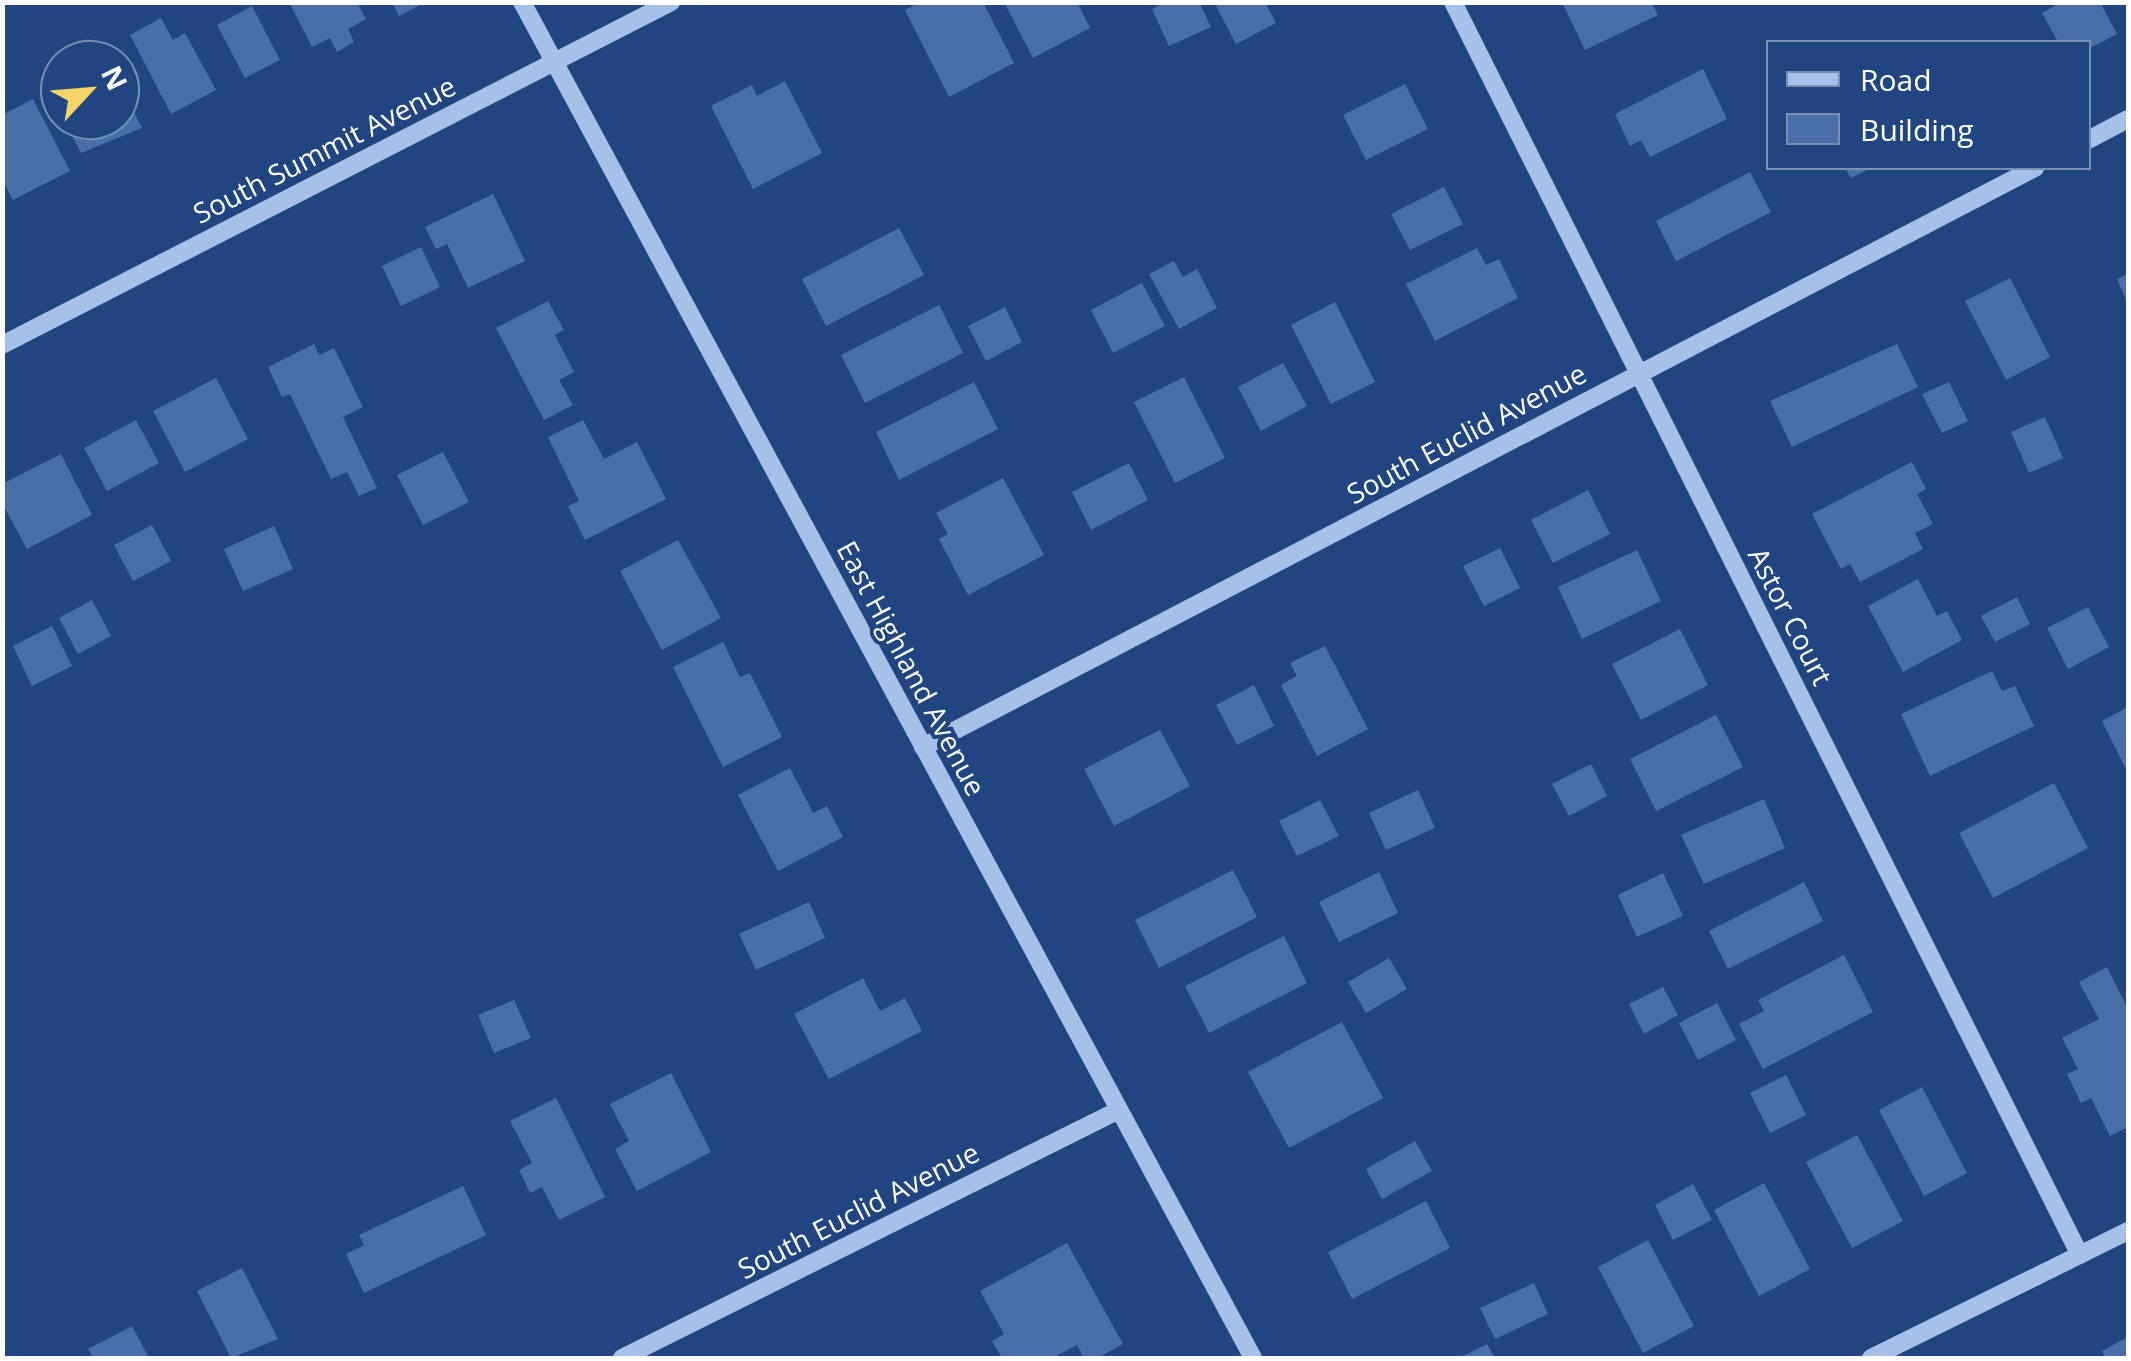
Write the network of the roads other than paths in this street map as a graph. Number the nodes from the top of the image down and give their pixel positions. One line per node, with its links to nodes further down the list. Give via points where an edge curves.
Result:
1 (522, 2): 4 (street, East Highland Avenue)
2 (671, 2): 4 (street, South Summit Avenue)
3 (1453, 2): 9 (street, Astor Court)
4 (554, 62): 8 (street, South Summit Avenue); 10 (street, East Highland Avenue)
5 (2128, 119): 6 (street)
6 (2091, 138)
7 (2031, 170): 9 (street, South Euclid Avenue)
8 (2, 345)
9 (1639, 374): 10 (street, South Euclid Avenue); 13 (street, Astor Court)
10 (923, 747): 11 (street, East Highland Avenue)
11 (1119, 1110): 14 (street, South Euclid Avenue); 15 (street, East Highland Avenue)
12 (2128, 1230): 13 (street)
13 (2080, 1255): 16 (street)
14 (622, 1358)
15 (1253, 1358)
16 (1870, 1358)

